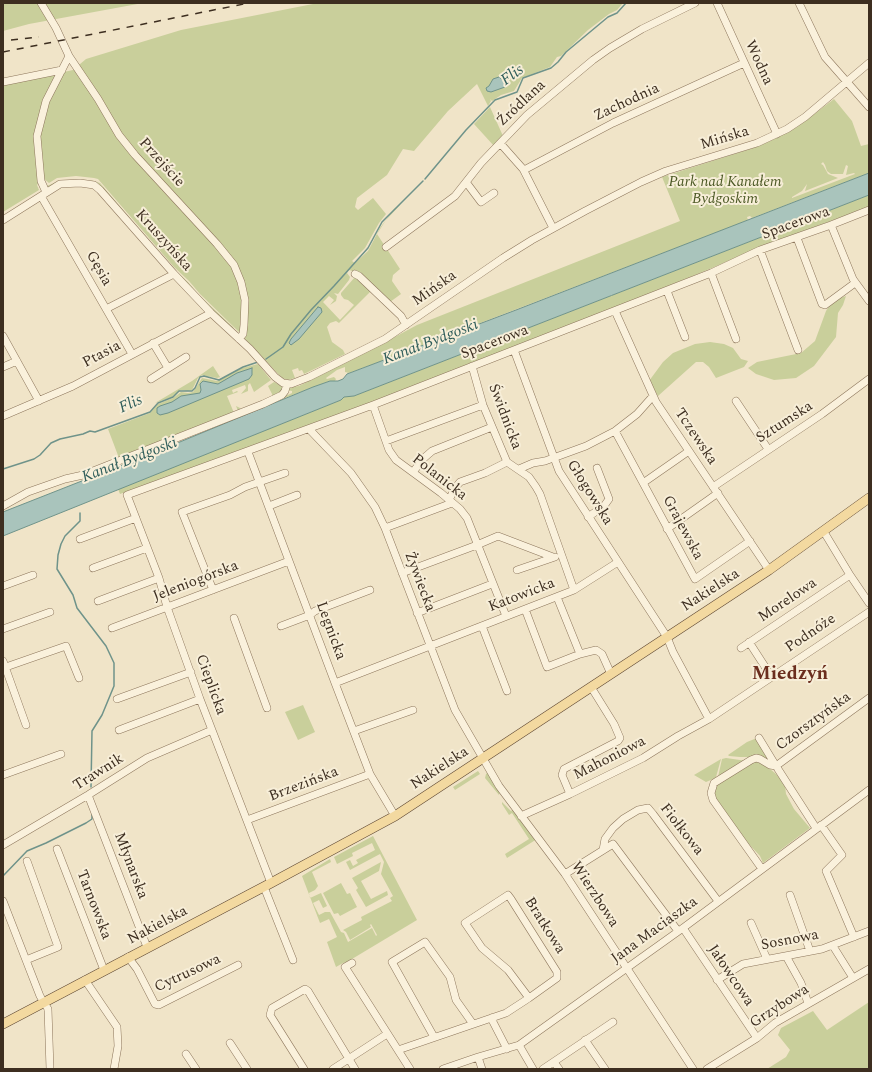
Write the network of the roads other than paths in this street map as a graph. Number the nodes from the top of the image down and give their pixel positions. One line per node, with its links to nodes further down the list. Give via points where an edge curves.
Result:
1 (42, 3): 5 (street, Przejście)
2 (695, 3): 13 (street, Źródlana, via 642,29 593,60 537,106)
3 (717, 3): 6 (street, Wodna)
4 (799, 3): 10 (street, via 824,57)
5 (68, 56): 8 (street, Gęsia); 37 (street, Przejście, via 119,135 234,265 241,282 245,305 244,329)
6 (744, 63): 12 (street, Wodna); 14 (street, Zachodnia, via 613,123)
7 (869, 63): 10 (street, Mińska)
8 (62, 70): 9 (street); 17 (street, Gęsia, via 46,101 37,136)
9 (3, 82)
10 (846, 82): 11 (street); 12 (street, Mińska, via 800,121)
11 (869, 107)
12 (777, 134): 21 (street, Mińska, via 660,174)
13 (500, 143): 14 (street); 15 (street, Źródlana)
14 (524, 170): 21 (street)
15 (466, 182): 16 (street, via 481,202); 23 (street, Źródlana, via 449,202)
16 (494, 193)
17 (43, 194): 19 (street, Kruszyńska); 26 (street, Kruszyńska, via 64,184 94,185); 31 (street, Gęsia)
18 (869, 210): 20 (street, Spacerowa)
19 (3, 220)
20 (831, 225): 22 (street, Spacerowa); 28 (street)
21 (554, 228): 34 (street, Mińska, via 503,258)
22 (797, 238): 24 (street, Spacerowa); 28 (street, via 822,304)
23 (386, 247)
24 (760, 250): 25 (street, Spacerowa); 41 (street)
25 (711, 273): 29 (street, Spacerowa); 38 (street)
26 (174, 274): 31 (street); 33 (street, Kruszyńska)
27 (355, 274): 34 (street, via 401,316)
28 (855, 283): 30 (street)
29 (667, 291): 32 (street, Spacerowa); 36 (street)
30 (869, 301)
31 (106, 309): 42 (street, Gęsia)
32 (615, 311): 40 (street, Spacerowa); 51 (street, Tczewska)
33 (211, 313): 37 (street, Kruszyńska); 39 (street, Ptasia)
34 (406, 325): 50 (street, Mińska, via 384,339 314,374)
35 (3, 336): 44 (street)
36 (685, 337)
37 (239, 339): 50 (street, Kruszyńska, via 277,379)
38 (736, 339)
39 (153, 343): 42 (street, Ptasia); 47 (street)
40 (514, 350): 45 (street, Spacerowa); 64 (street, Głogowska)
41 (798, 350)
42 (132, 354): 52 (street, Ptasia)
43 (186, 357): 47 (street)
44 (17, 361): 46 (street); 52 (street)
45 (472, 366): 54 (street, Spacerowa); 55 (street, Świdnicka)
46 (3, 367)
47 (168, 368): 48 (street)
48 (151, 379)
49 (869, 379): 61 (street, Sztumska)
50 (287, 384): 80 (street, via 282,395 263,404 83,475 28,492)
51 (653, 396): 59 (street, via 637,414); 62 (street, Tczewska)
52 (39, 401): 56 (street, Ptasia)
53 (736, 401): 61 (street)
54 (373, 405): 58 (street, Spacerowa); 60 (street, Polanicka)
55 (483, 405): 57 (street, Świdnicka); 60 (street)
56 (3, 416)
57 (492, 427): 65 (street, Świdnicka); 69 (street, via 432,451)
58 (309, 429): 63 (street, Spacerowa); 84 (street, Żywiecka, via 358,481)
59 (615, 430): 64 (street, via 586,446); 71 (street, Grajewska)
60 (386, 441): 69 (street, Polanicka, via 396,460)
61 (768, 449): 72 (street, Sztumska)
62 (689, 451): 71 (street); 72 (street, Tczewska)
63 (248, 452): 70 (street, Legnicka); 76 (street, Spacerowa)
64 (553, 458): 67 (street); 82 (street, Głogowska)
65 (507, 462): 67 (street, Świdnicka); 73 (street, via 460,482)
66 (597, 468): 82 (street, via 609,499 604,506)
67 (519, 469): 91 (street, Świdnicka, via 536,487)
68 (285, 472): 70 (street)
69 (413, 472): 74 (street, Polanicka)
70 (260, 482): 81 (street, Legnicka); 104 (street, via 182,512)
71 (643, 483): 85 (street, Grajewska)
72 (713, 486): 75 (street, Tczewska)
73 (453, 491): 74 (street); 79 (street)
74 (441, 493): 79 (street, Polanicka)
75 (718, 493): 85 (street); 88 (street, Tczewska)
76 (127, 495): 83 (street, Cieplicka)
77 (297, 495): 81 (street)
78 (869, 498): 86 (main road, Nakielska)
79 (451, 502): 84 (street); 89 (street, Polanicka, via 467,518)
80 (3, 506)
81 (269, 506): 93 (street, Legnicka)
82 (588, 517): 94 (street, Głogowska)
83 (136, 518): 87 (street); 90 (street, Cieplicka)
84 (385, 528): 98 (street, Żywiecka)
85 (667, 528): 88 (street, Grajewska, via 695,579)
86 (824, 532): 97 (main road, Nakielska); 100 (street)
87 (80, 539)
88 (750, 541): 97 (street, Tczewska)
89 (477, 545): 92 (street, via 498,536 546,553); 98 (street); 102 (street, Polanicka)
90 (147, 548): 95 (street); 101 (street, Cieplicka)
91 (561, 555): 92 (street); 106 (street, Świdnicka)
92 (553, 558): 96 (street)
93 (289, 561): 104 (street, Jeleniogórska); 115 (street, Legnicka)
94 (618, 562): 106 (street, Katowicka); 122 (street, Głogowska)
95 (93, 568)
96 (517, 570)
97 (769, 570): 122 (main road, Nakielska)
98 (402, 573): 114 (street, Żywiecka)
99 (33, 575): 103 (street)
100 (850, 575): 109 (street); 123 (street, Morelowa)
101 (159, 578): 108 (street); 110 (street, Cieplicka)
102 (492, 584): 114 (street); 116 (street, Polanicka)
103 (3, 586)
104 (212, 590): 110 (street, Jeleniogórska)
105 (370, 590): 115 (street)
106 (574, 590): 107 (street, Katowicka)
107 (557, 597): 111 (street, Katowicka); 126 (street)
108 (98, 600)
109 (869, 603)
110 (167, 607): 121 (street, Jeleniogórska); 128 (street, Cieplicka)
111 (525, 609): 116 (street, Katowicka); 126 (street, via 547,667)
112 (50, 612): 120 (street)
113 (869, 612): 130 (street, Podnóże)
114 (417, 613): 124 (street, Żywiecka)
115 (310, 615): 118 (street); 132 (street, Legnicka)
116 (506, 616): 119 (street, Katowicka)
117 (234, 618): 138 (street)
118 (281, 626)
119 (482, 626): 124 (street, Katowicka); 134 (street)
120 (3, 628)
121 (112, 628)
122 (667, 637): 129 (main road, Nakielska); 140 (street, Głogowska)
123 (749, 642): 125 (street, Morelowa); 130 (street)
124 (430, 646): 132 (street, Katowicka); 147 (street, Żywiecka, via 455,710)
125 (741, 648)
126 (580, 654): 129 (street, via 599,651)
127 (4, 665): 131 (street, via 66,646); 141 (street)
128 (191, 672): 136 (street); 137 (street, Cieplicka)
129 (611, 674): 133 (main road, Nakielska)
130 (771, 676): 140 (street, Podnóże)
131 (80, 678)
132 (335, 683): 144 (street, Legnicka)
133 (591, 687): 147 (main road, Nakielska); 152 (street, via 620,738 564,769 562,775)
134 (507, 691)
135 (869, 698): 148 (street, Czorsztyńska)
136 (117, 699)
137 (200, 699): 142 (street); 143 (street, Cieplicka)
138 (267, 708)
139 (413, 710): 144 (street)
140 (709, 719): 152 (street, Mahoniowa, via 643,758)
141 (26, 725)
142 (119, 730)
143 (212, 730): 153 (street, Trawnik, via 147,758); 156 (street, Cieplicka)
144 (354, 731): 149 (street, Legnicka)
145 (759, 738): 148 (street)
146 (61, 754): 150 (street)
147 (484, 757): 154 (main road, Nakielska); 155 (street, Wierzbowa, via 505,795)
148 (776, 766): 157 (street, Czorsztyńska); 164 (street, via 756,758 714,783 711,792 712,800)
149 (370, 774): 154 (street, Legnicka); 156 (street, Brzezińska)
150 (3, 775)
151 (869, 790): 157 (street, Jana Maciaszka)
152 (570, 794): 155 (street, Mahoniowa)
153 (88, 795): 160 (street, Trawnik); 175 (street, Młynarska)
154 (395, 816): 166 (main road, Nakielska)
155 (522, 816): 165 (street, Wierzbowa)
156 (247, 820): 166 (street, Cieplicka)
157 (819, 827): 164 (street, Jana Maciaszka); 173 (street, Czorsztyńska, via 842,855 826,871)
158 (608, 835): 159 (street, Jałowcowa); 162 (street, Fiołkowa); 169 (street, Fiołkowa, via 623,819 638,810 648,808)
159 (613, 844): 162 (street); 171 (street, Jałowcowa)
160 (3, 845)
161 (57, 849): 186 (street, Tarnowska)
162 (603, 850): 165 (street)
163 (27, 861): 180 (street, via 58,947)
164 (762, 868): 169 (street, Jana Maciaszka)
165 (565, 874): 184 (street, Wierzbowa)
166 (267, 885): 175 (main road, Nakielska); 181 (street, Cieplicka)
167 (790, 895): 176 (street)
168 (3, 901): 180 (street)
169 (718, 901): 171 (street, Jana Maciaszka)
170 (751, 923): 179 (street)
171 (680, 930): 184 (street, Jana Maciaszka); 189 (street, Jałowcowa)
172 (869, 931): 173 (street, Sosnowa)
173 (854, 937): 174 (street, Sosnowa)
174 (833, 946): 176 (street, Sosnowa); 187 (street)
175 (147, 947): 178 (main road, Nakielska)
176 (810, 951): 177 (street, Sosnowa)
177 (786, 956): 179 (street, Sosnowa); 192 (street, via 801,983)
178 (128, 957): 183 (street, Cytrusowa, via 155,1004 159,1005); 186 (main road, Nakielska)
179 (767, 959): 189 (street, Sosnowa, via 743,964)
180 (26, 960): 191 (street)
181 (293, 960)
182 (352, 963): 197 (street, via 345,967)
183 (238, 965)
184 (627, 968): 202 (street, Jana Maciaszka); 223 (street, Wierzbowa)
185 (869, 969): 187 (street, Grzybowa)
186 (104, 970): 188 (main road, Nakielska)
187 (853, 978): 192 (street, Grzybowa)
188 (85, 980): 191 (main road, Nakielska); 210 (street, via 117,1027 118,1046)
189 (717, 980): 199 (street, Jałowcowa)
190 (529, 998): 190 (street, Bratkowa, via 557,978 557,972 508,895 465,923 482,948 508,970); 193 (street, via 506,1013)
191 (44, 1002): 195 (main road, Nakielska); 209 (street, via 48,1010)
192 (808, 1003): 199 (street, Grzybowa, via 775,1023)
193 (491, 1018): 196 (street); 203 (street)
194 (613, 1022): 200 (street)
195 (3, 1024)
196 (473, 1024): 198 (street); 198 (street, via 456,1000 450,977 425,942 392,962)
197 (387, 1034): 204 (street); 207 (street)
198 (434, 1037): 204 (street)
199 (757, 1038): 224 (street, Grzybowa)
200 (585, 1040): 208 (street); 222 (street)
201 (230, 1043): 212 (street)
202 (519, 1045): 203 (street, Jana Maciaszka); 219 (street)
203 (507, 1049): 206 (street, Jana Maciaszka)
204 (398, 1050): 216 (street)
205 (186, 1054): 211 (street)
206 (478, 1057): 217 (street, Jana Maciaszka); 218 (street)
207 (349, 1059): 213 (street, via 305,989 272,1008 270,1015); 214 (street); 215 (street)
208 (554, 1062): 220 (street); 221 (street)
209 (50, 1069)
210 (114, 1069)
211 (196, 1069)
212 (247, 1069)
213 (304, 1069)
214 (333, 1069)
215 (355, 1069)
216 (410, 1069)
217 (443, 1069)
218 (482, 1069)
219 (533, 1069)
220 (543, 1069)
221 (558, 1069)
222 (605, 1069)
223 (693, 1069)
224 (707, 1069)

